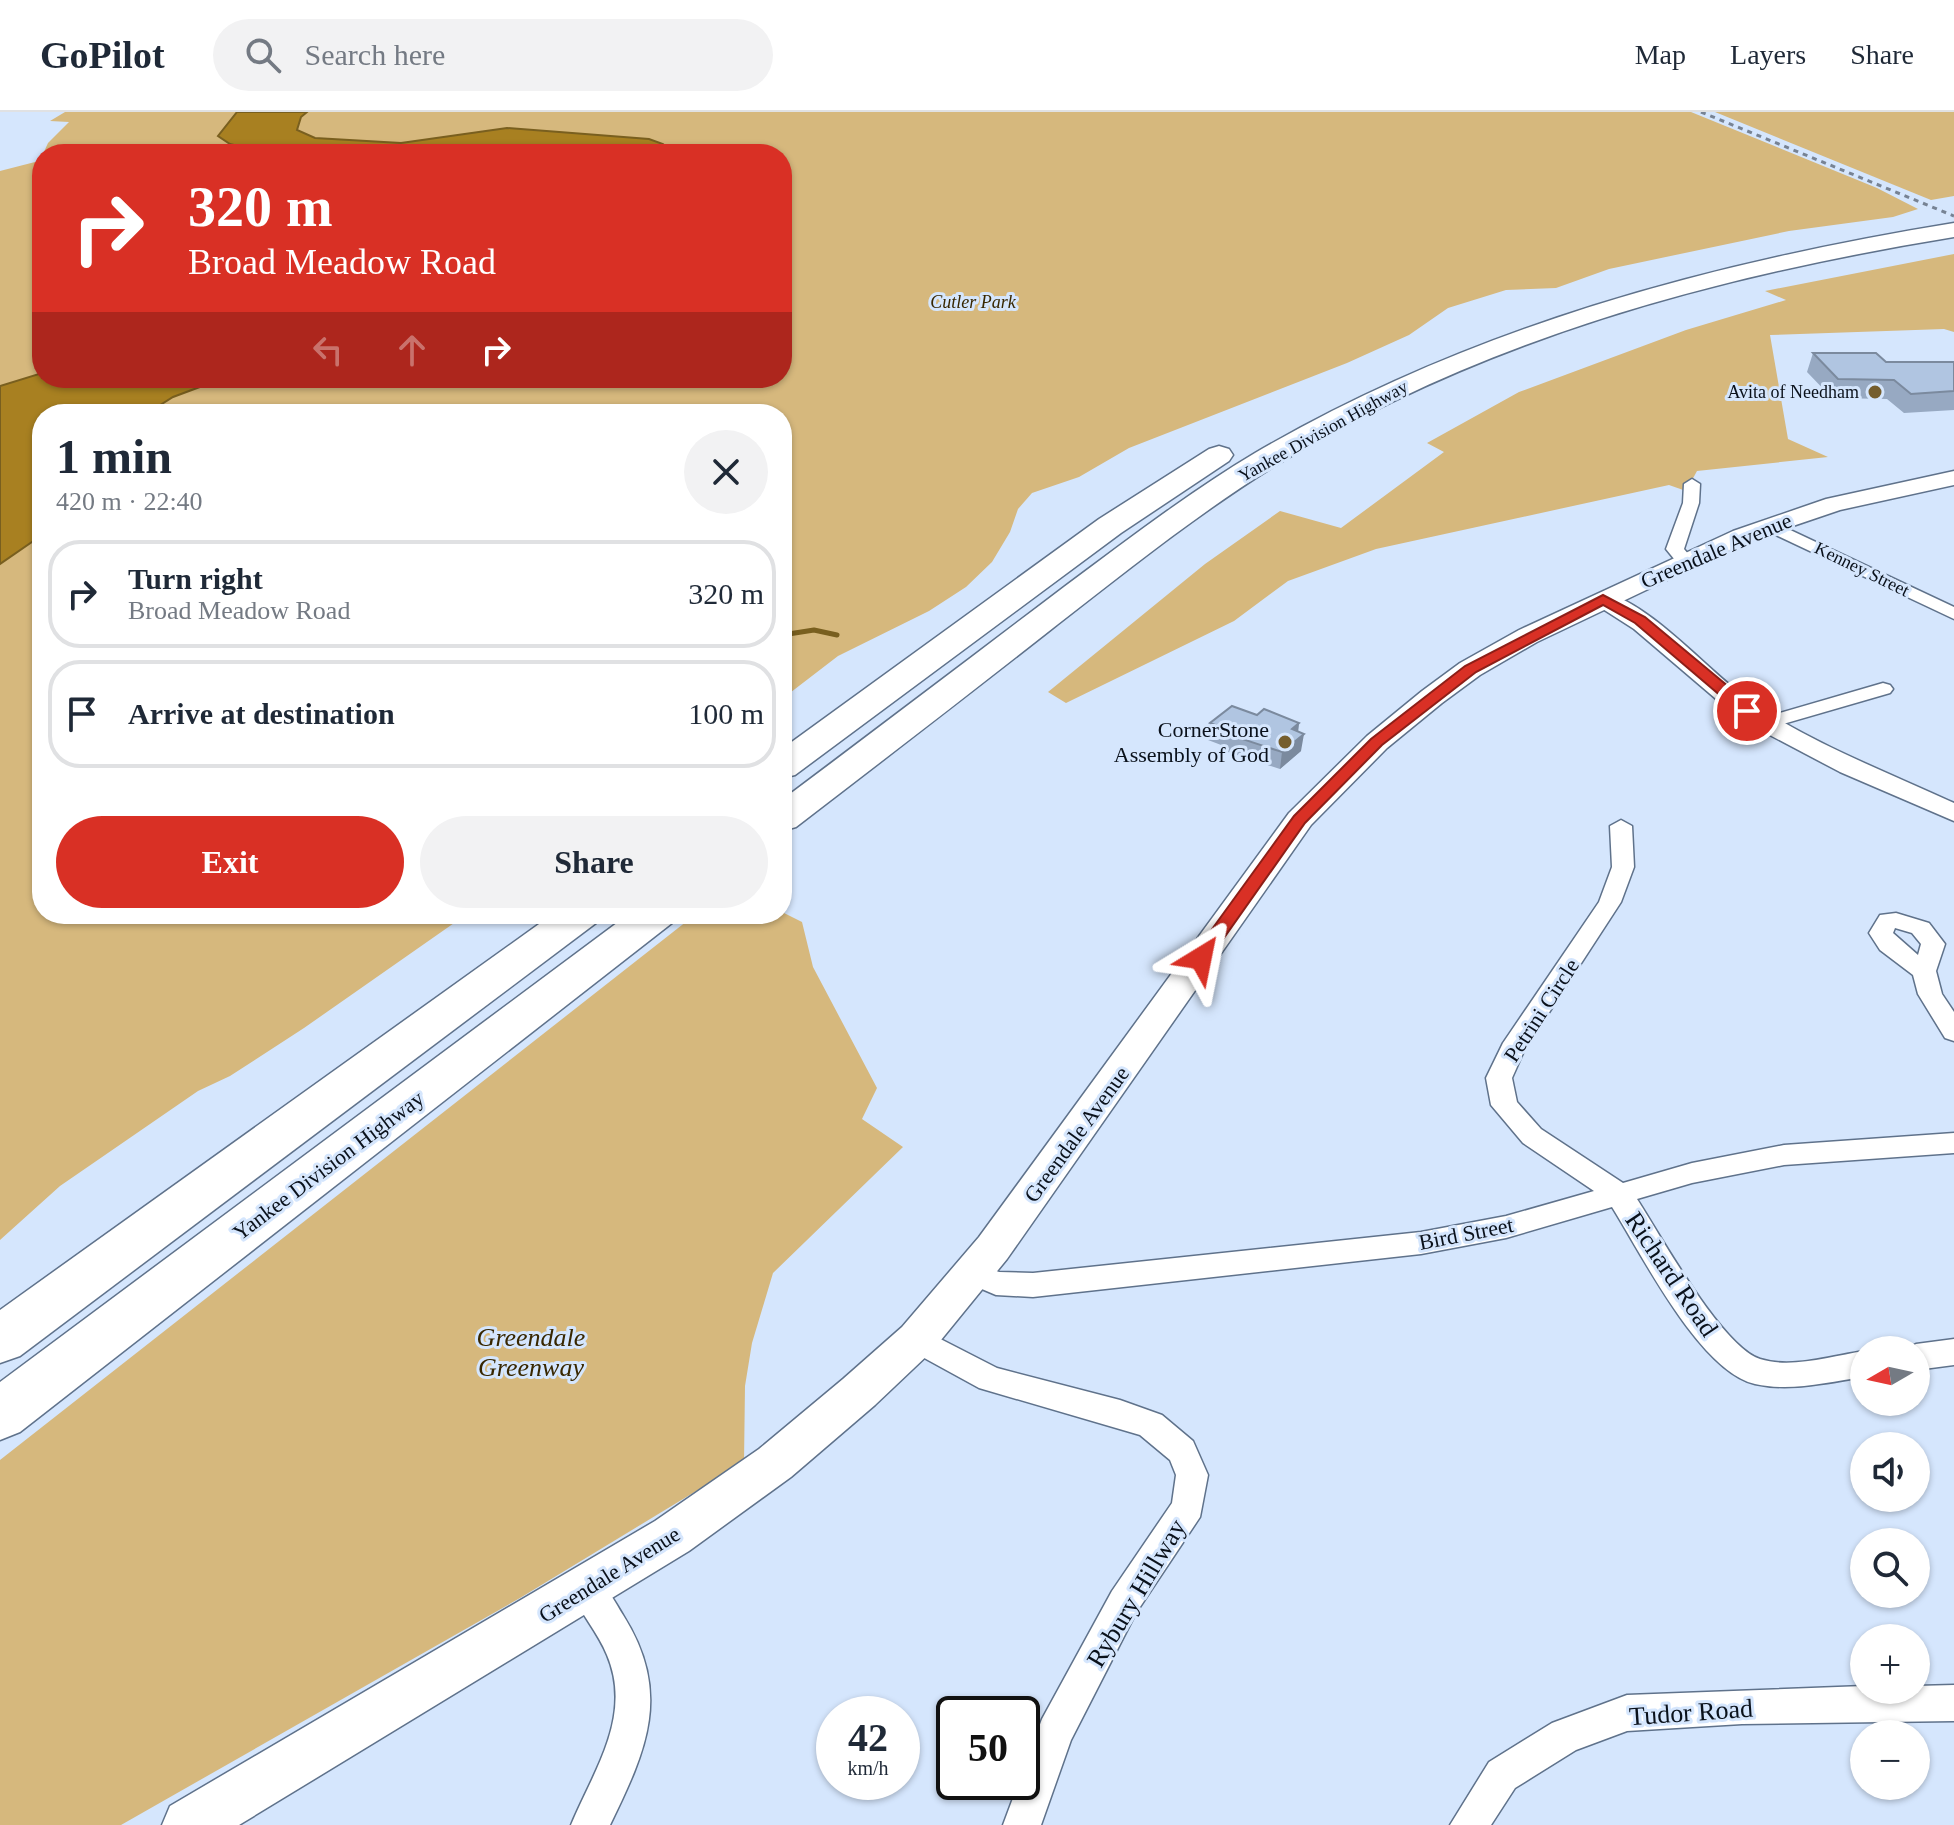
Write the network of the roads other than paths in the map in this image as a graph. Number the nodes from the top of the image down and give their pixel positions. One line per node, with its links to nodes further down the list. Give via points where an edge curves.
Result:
1 (1954, 217): 3 (highway, Yankee Division Highway, via 1746,253 1571,299 1400,362)
2 (1954, 230): 14 (highway, Yankee Division Highway, via 1792,259 1629,300 1485,350 1356,409 1189,509)
3 (1269, 426)
4 (1242, 441): 13 (highway, Yankee Division Highway, via 1110,526)
5 (1954, 478): 7 (main road, Greendale Avenue, via 1866,496)
6 (1692, 484): 8 (street, via 1675,549)
7 (1769, 525): 8 (main road, Greendale Avenue); 10 (street, Kenney Street)
8 (1685, 561): 9 (main road, Greendale Avenue)
9 (1603, 599): 12 (street, via 1640,620); 23 (main road, Greendale Avenue, via 1461,676 1377,742 1310,807)
10 (1952, 611)
11 (1883, 689): 12 (street)
12 (1766, 723): 15 (street)
13 (792, 760)
14 (792, 811)
15 (1954, 813)
16 (1621, 826): 22 (street, Petrini Circle, via 1623,867 1610,902 1512,1049 1499,1078 1504,1105 1532,1136)
17 (567, 924): 25 (highway)
18 (644, 924): 29 (highway, Yankee Division Highway)
19 (1924, 971): 20 (street, via 1930,994)
20 (1954, 1032)
21 (1954, 1143): 22 (street, Bird Street, via 1784,1155)
22 (1619, 1194): 23 (street, Bird Street, via 1506,1227 1421,1243 1021,1286); 28 (street, Richard Road, via 1727,1355 1754,1371 1787,1375)
23 (973, 1273): 24 (main road, Greendale Avenue)
24 (917, 1339): 30 (main road, Greendale Avenue, via 775,1463); 34 (street, Rybury Hillway, via 990,1379 1151,1425 1182,1451 1192,1475 1188,1507 1124,1602 1055,1732)
25 (0, 1340)
26 (1954, 1352): 27 (street)
27 (1930, 1355)
28 (1850, 1366)
29 (0, 1415)
30 (587, 1590): 32 (street, via 624,1652 636,1707 631,1741); 33 (main road, Greendale Avenue)
31 (1954, 1703): 35 (street, Tudor Road, via 1627,1713 1565,1736 1502,1775)
32 (595, 1814)
33 (189, 1825)
34 (1022, 1825)
35 (1469, 1825)

